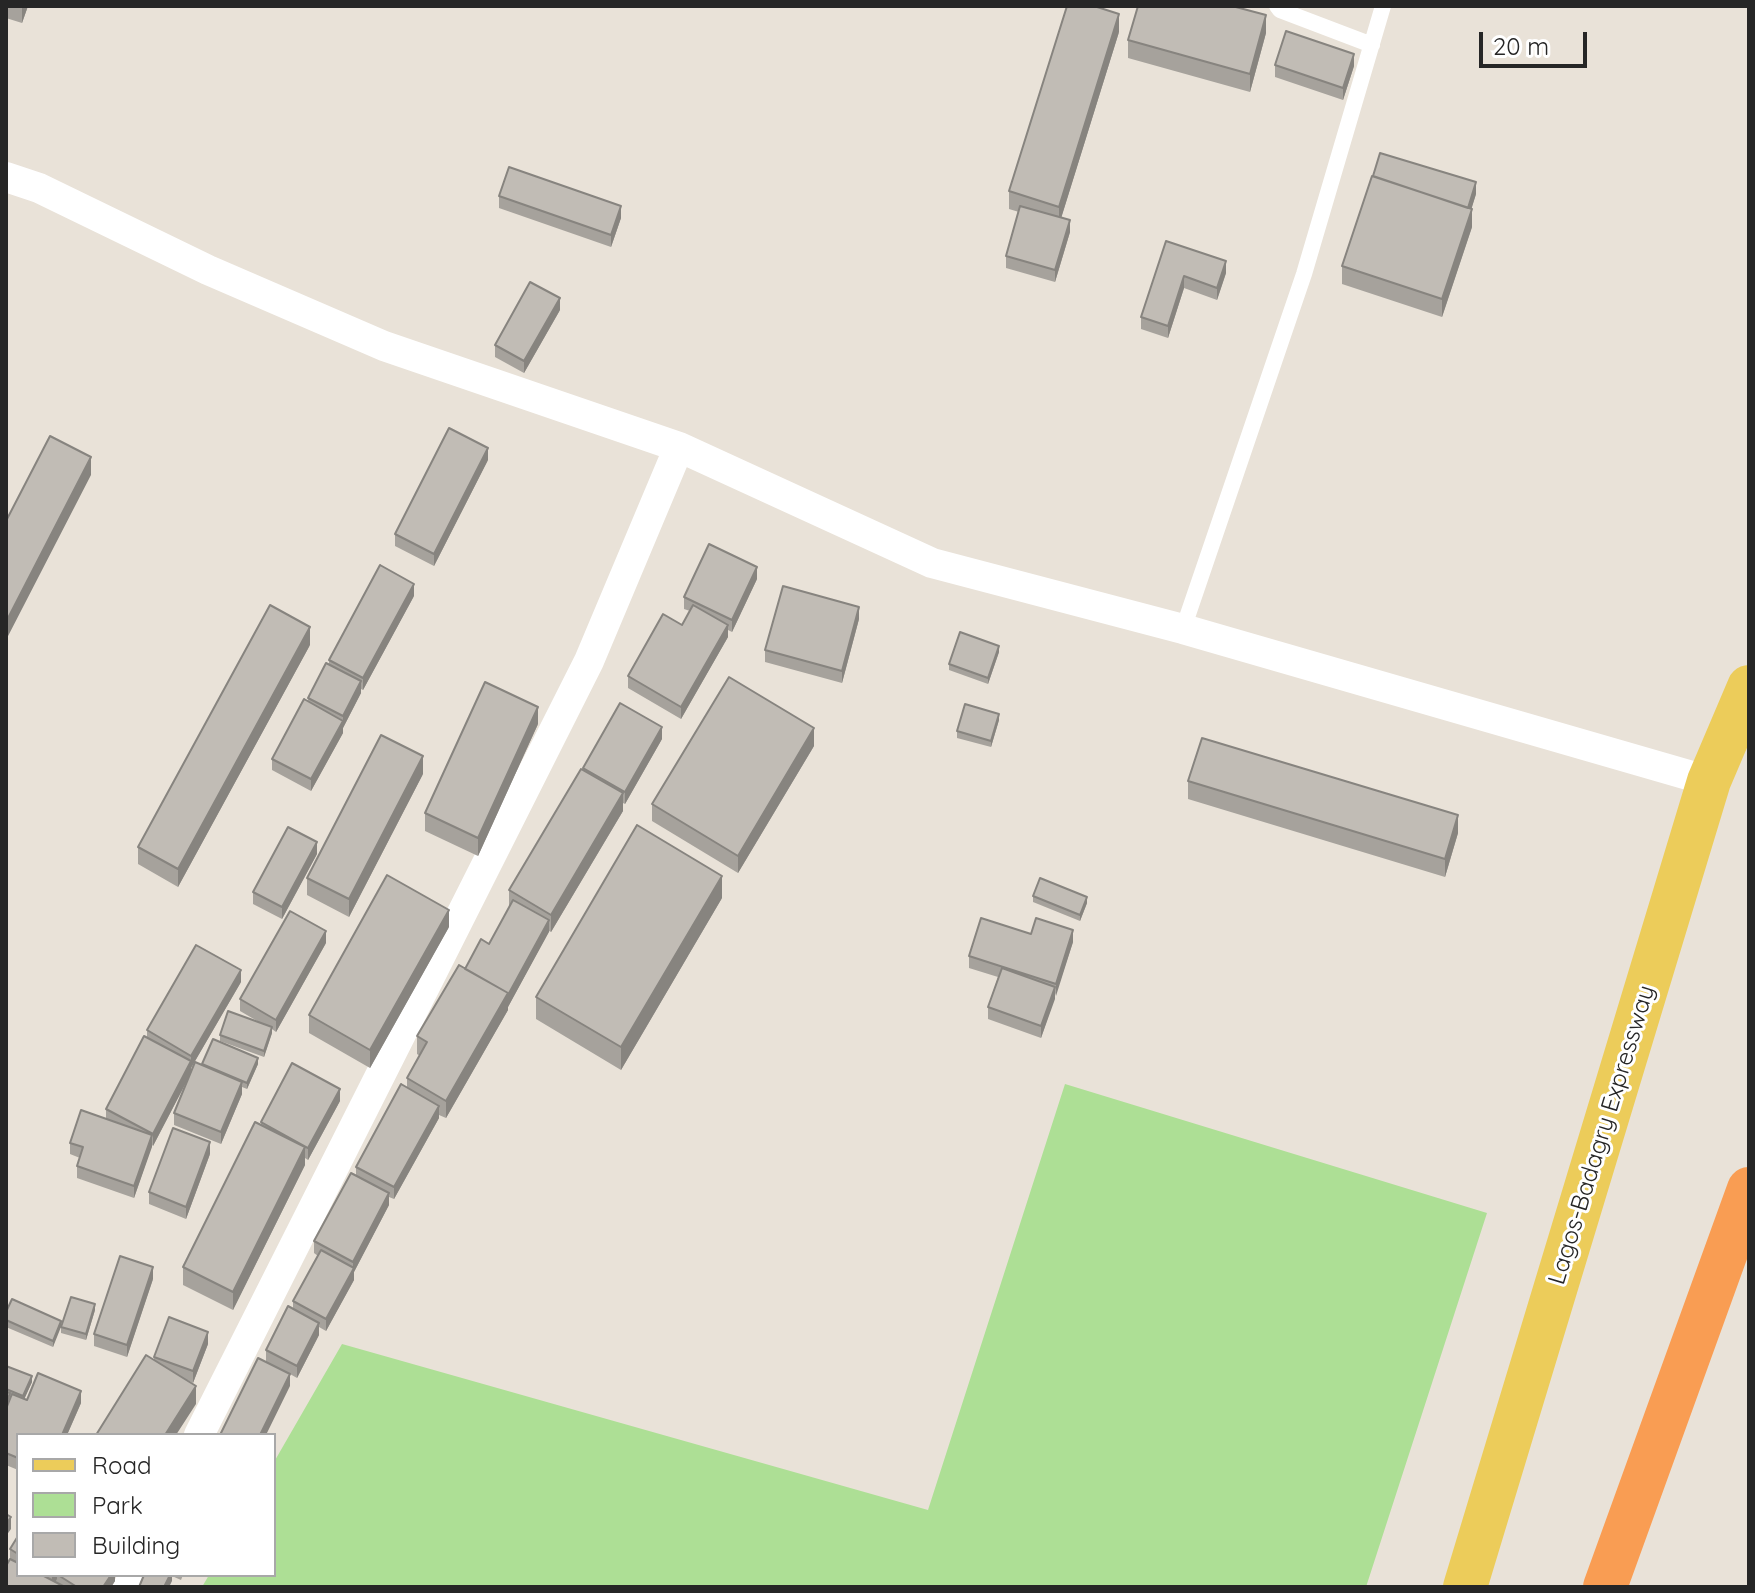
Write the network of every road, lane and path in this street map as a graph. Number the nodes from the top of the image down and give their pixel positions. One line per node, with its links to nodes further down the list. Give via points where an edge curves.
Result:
1 (1277, 6): 3 (lane)
2 (1383, 6): 3 (lane)
3 (1372, 45): 6 (lane, via 1304,274)
4 (6, 177): 5 (street, via 384,346)
5 (679, 447): 6 (street, via 932,563); 10 (street, via 589,661)
6 (1183, 629): 8 (street)
7 (1749, 687): 8 (main road, Lagos-Badagry Expressway)
8 (1709, 781): 12 (main road, Lagos-Badagry Expressway)
9 (1749, 1189): 11 (highway)
10 (200, 1433)
11 (1604, 1582)
12 (1465, 1587)

